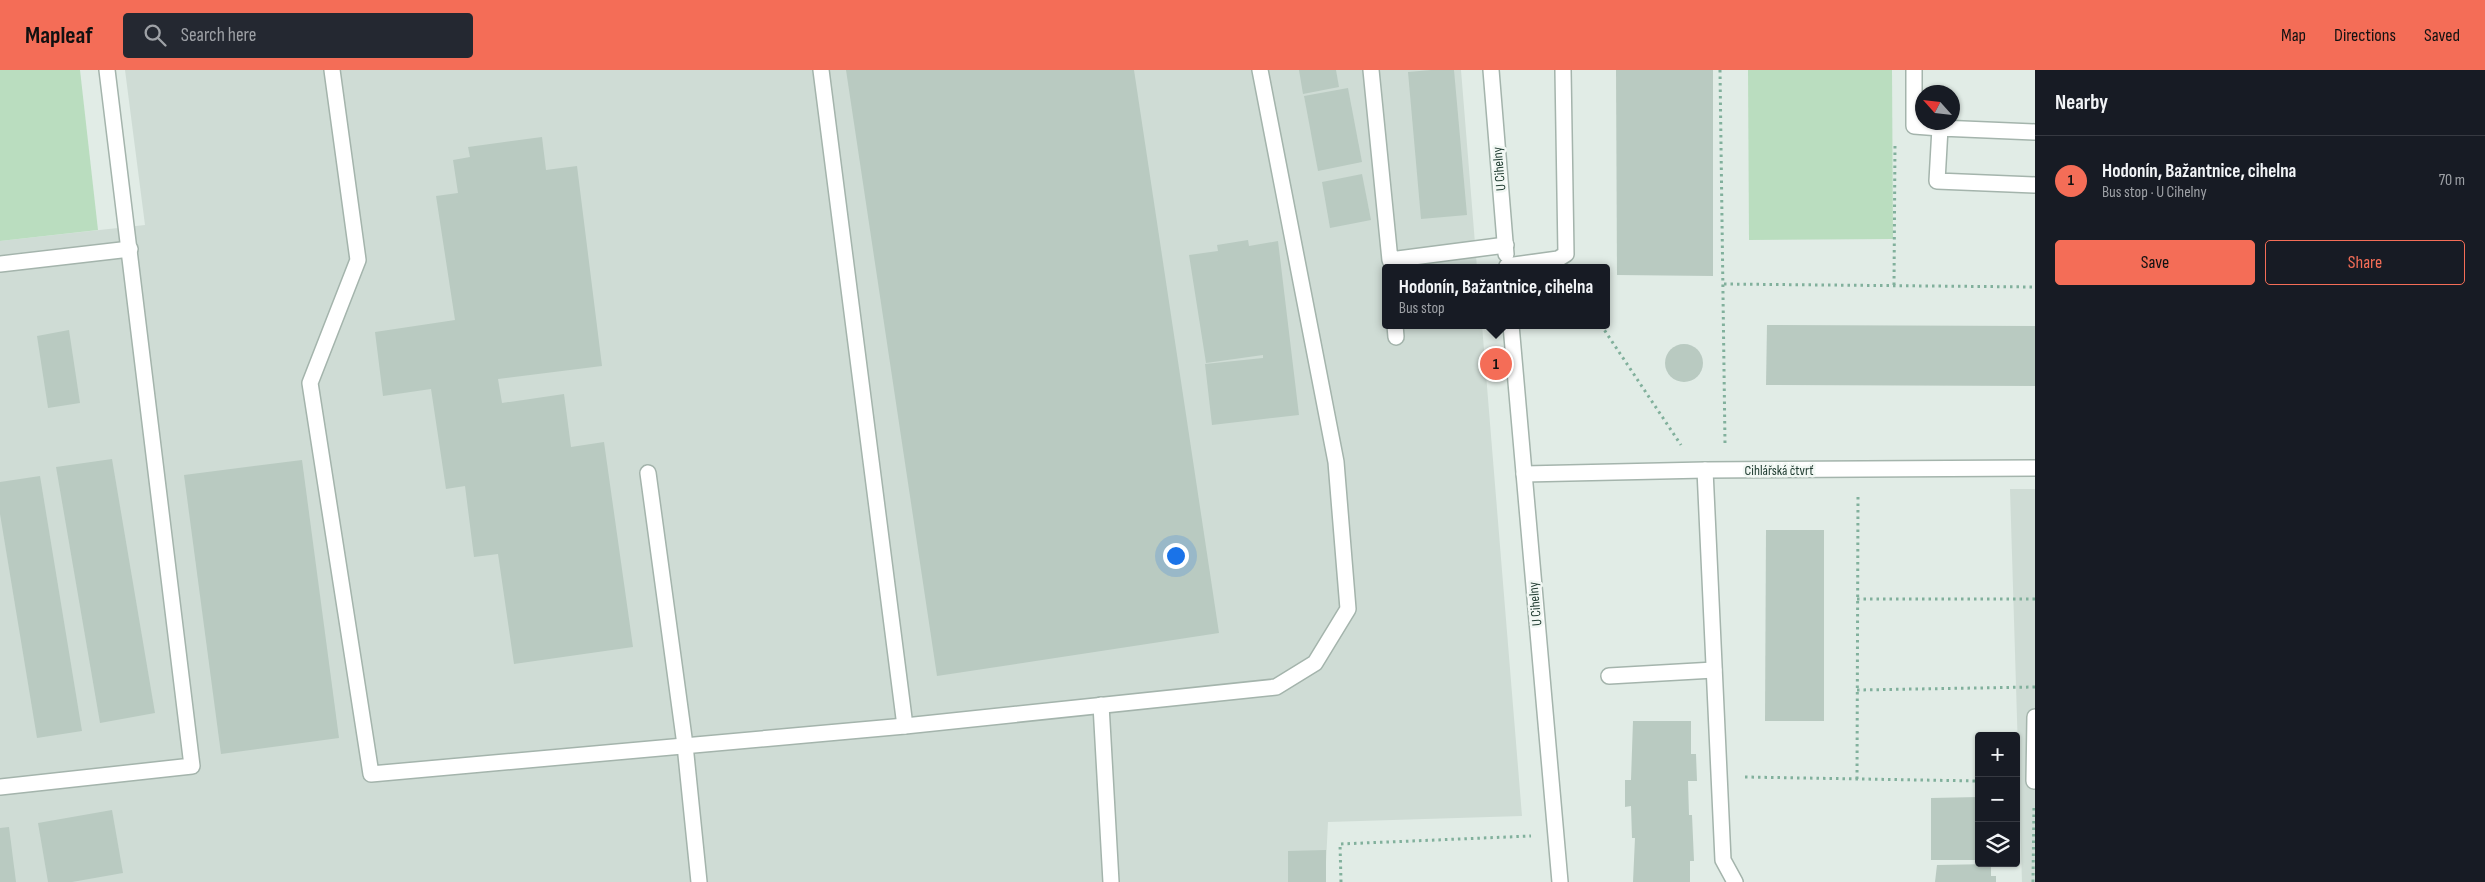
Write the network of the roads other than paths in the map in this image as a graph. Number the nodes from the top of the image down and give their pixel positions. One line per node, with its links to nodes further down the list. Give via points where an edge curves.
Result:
1 (107, 70): 15 (street)
2 (332, 70): 30 (street, via 358,260 310,383 371,774)
3 (822, 70): 29 (street)
4 (1260, 70): 27 (street, via 1336,462 1348,609 1315,663 1276,687)
5 (1370, 70): 17 (street)
6 (1491, 70): 14 (street, U Cihelny)
7 (1563, 70): 19 (street, via 1566,254 1558,260)
8 (1914, 70): 9 (street)
9 (1915, 126)
10 (1960, 129): 12 (street)
11 (1940, 130): 13 (street, via 1937,181)
12 (2035, 132)
13 (2035, 185)
14 (1506, 245): 17 (street); 18 (street, U Cihelny)
15 (130, 249): 16 (street); 32 (street, via 192,766)
16 (0, 264)
17 (1391, 264)
18 (1507, 264)
19 (1529, 264)
20 (1511, 329): 24 (street, U Cihelny)
21 (2035, 468): 22 (street, Cihlářská čtvrť)
22 (1705, 470): 24 (street, Cihlářská čtvrť); 25 (street)
23 (648, 473): 30 (street)
24 (1524, 474): 35 (street, U Cihelny)
25 (1714, 670): 26 (street); 36 (street, via 1723,860)
26 (1609, 676)
27 (1101, 706): 29 (street); 34 (street)
28 (2035, 717): 31 (street)
29 (905, 726): 30 (street)
30 (685, 745): 33 (street)
31 (2034, 781)
32 (0, 788)
33 (699, 882)
34 (1111, 882)
35 (1560, 882)
36 (1735, 882)

